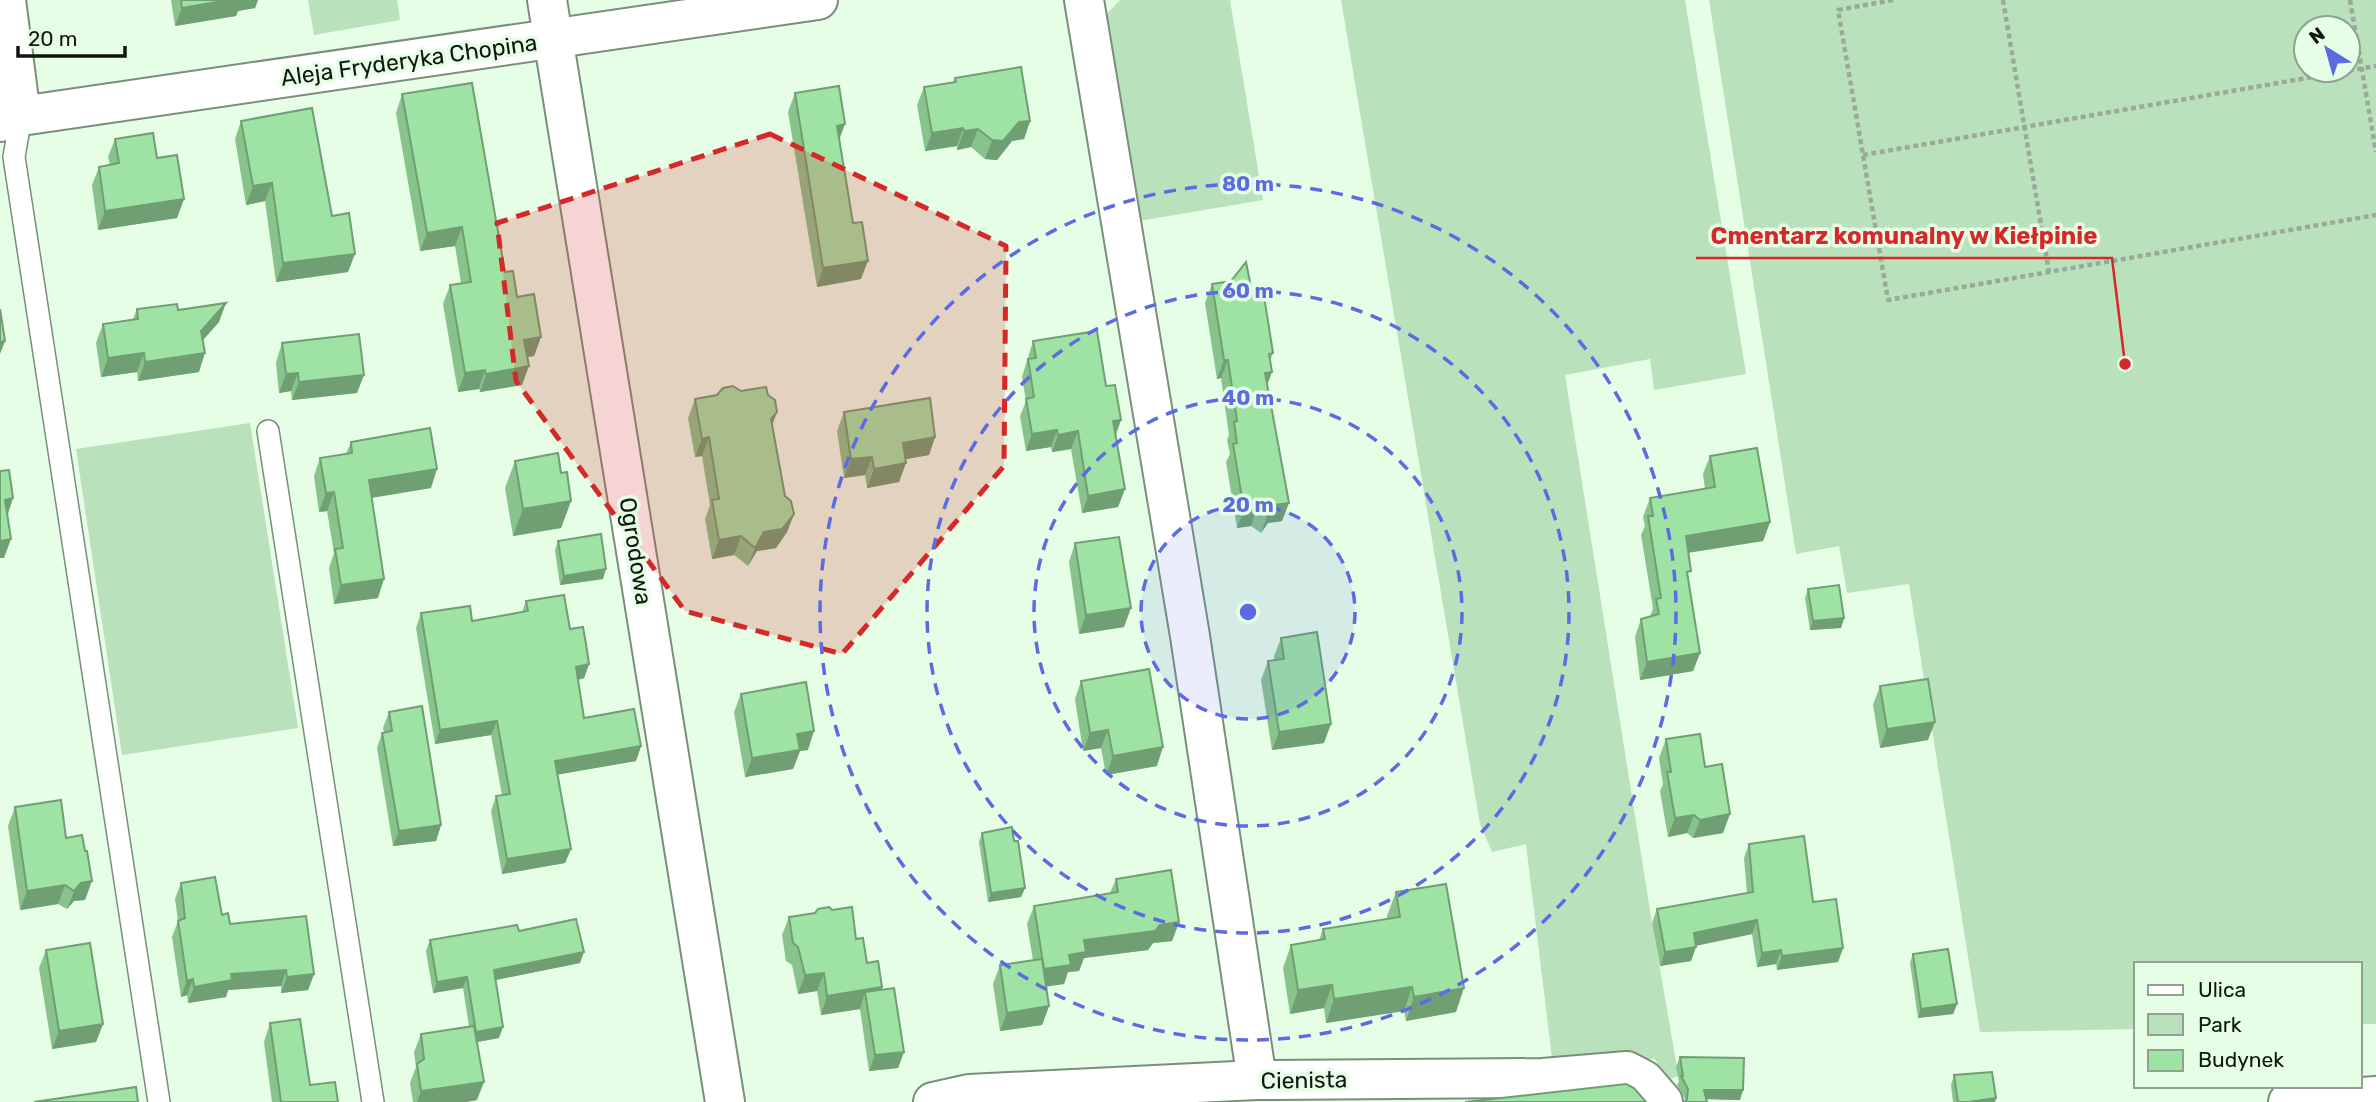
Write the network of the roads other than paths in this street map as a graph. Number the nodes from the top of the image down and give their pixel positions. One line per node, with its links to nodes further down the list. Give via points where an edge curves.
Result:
1 (6, 0): 6 (street)
2 (547, 0): 5 (street, Ogrodowa)
3 (818, 0): 5 (street, Aleja Fryderyka Chopina)
4 (1088, 1): 8 (street)
5 (553, 39): 6 (street, Aleja Fryderyka Chopina); 12 (street, Ogrodowa)
6 (10, 119): 10 (lane)
7 (268, 431): 11 (lane)
8 (1257, 1080): 13 (street, Cienista, via 969,1094); 14 (street, Cienista, via 1543,1078 1627,1071 1644,1080)
9 (2376, 1096): 15 (street)
10 (159, 1102)
11 (373, 1102)
12 (725, 1102)
13 (933, 1102)
14 (1663, 1102)
15 (2288, 1102)

